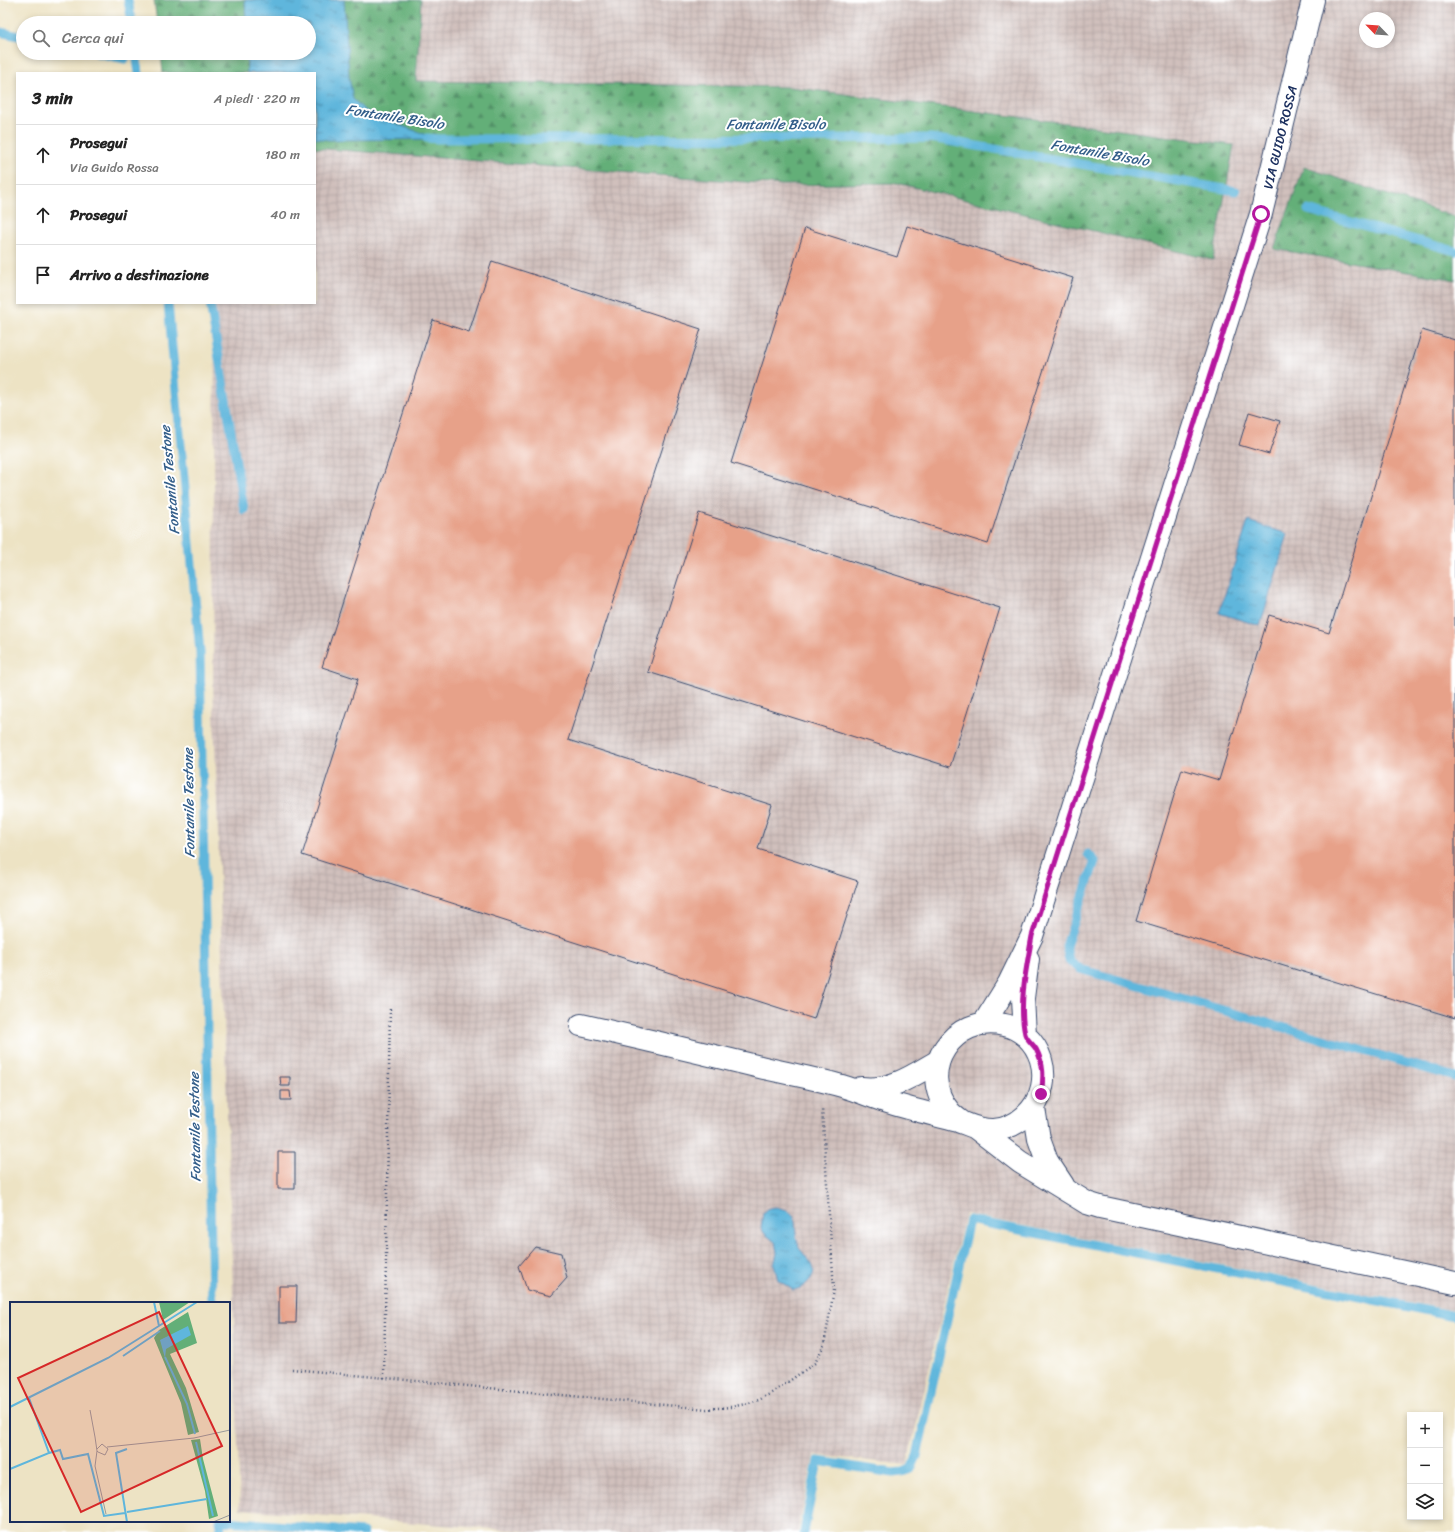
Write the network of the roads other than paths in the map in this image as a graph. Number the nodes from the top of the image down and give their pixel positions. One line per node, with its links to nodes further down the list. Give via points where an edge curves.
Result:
1 (1313, 0): 2 (street, VIA GUIDO ROSSA, via 1261,214)
2 (1032, 936): 3 (street, via 1009,983); 5 (street, via 1023,998)
3 (984, 1023): 5 (street, via 993,1022 1010,1026); 6 (street, via 975,1024 959,1032 946,1045)
4 (581, 1025): 7 (street)
5 (1026, 1036): 8 (street, via 1036,1048 1042,1062 1044,1078 1041,1094)
6 (938, 1061): 7 (street, via 890,1087 872,1090); 9 (street, via 936,1079 940,1096 949,1111)
7 (836, 1085): 9 (street)
8 (1034, 1108): 9 (street, via 1022,1119 1008,1126 993,1130); 10 (street, via 1039,1139 1047,1161)
9 (970, 1126): 10 (street, via 1020,1162)
10 (1067, 1191): 11 (street, via 1086,1203 1100,1207)
11 (1455, 1282)

